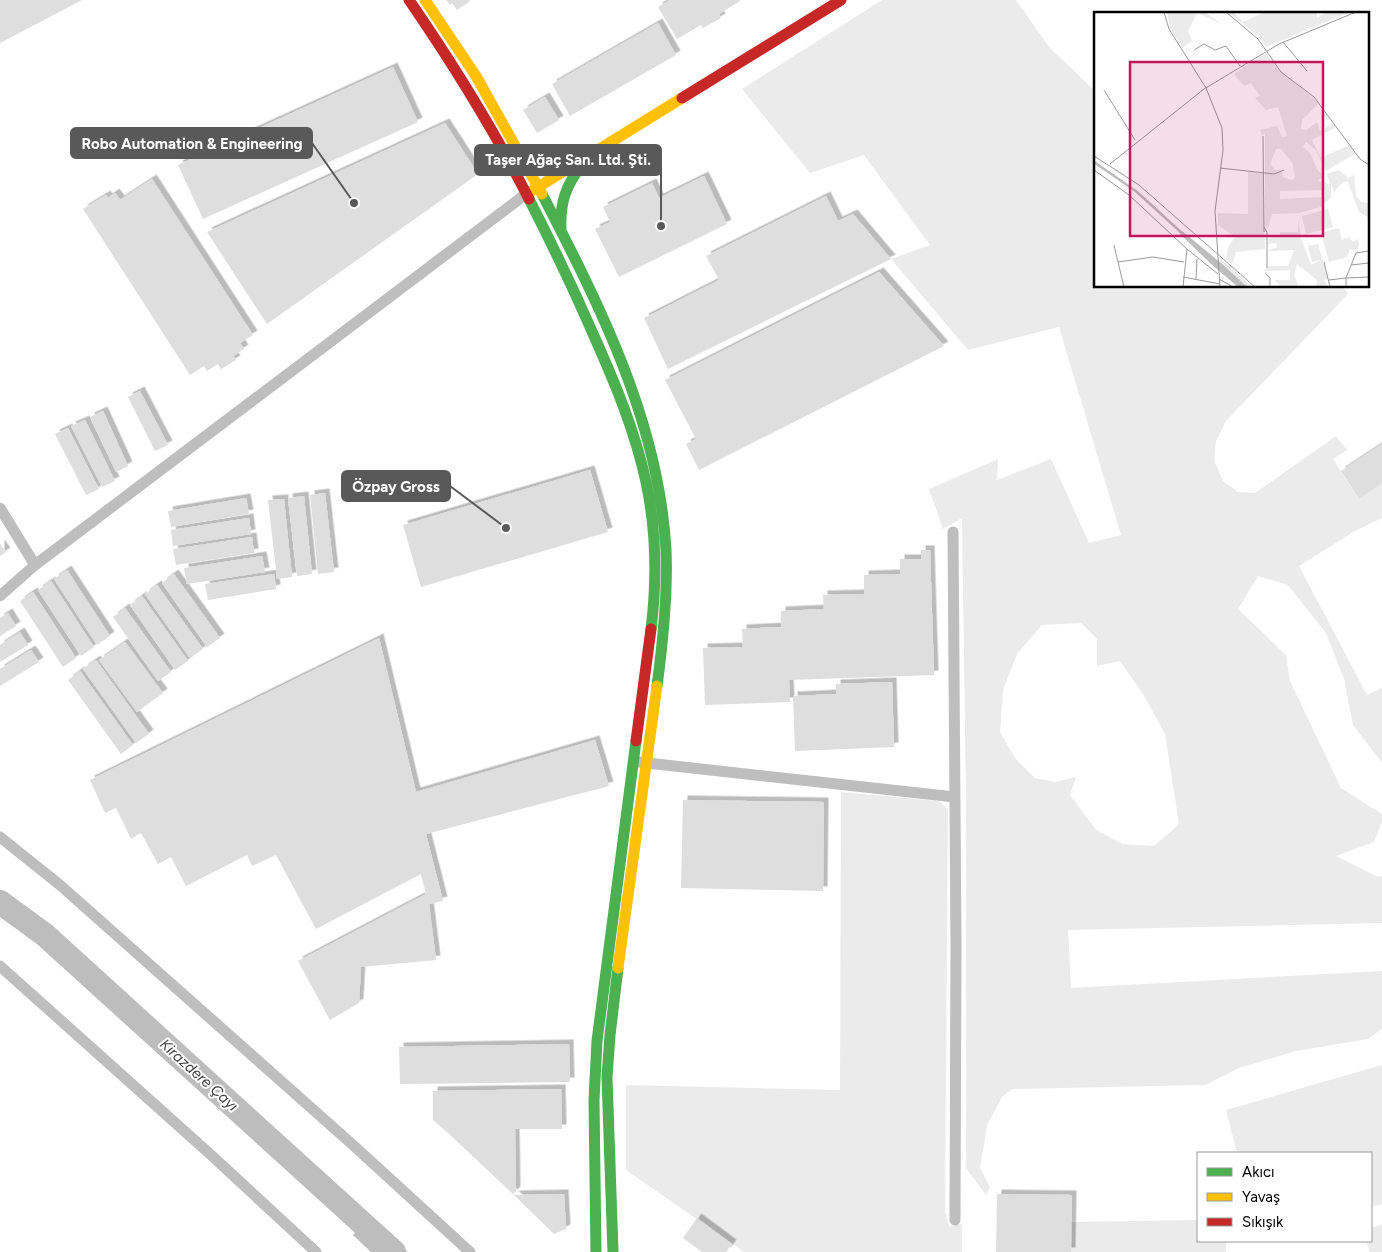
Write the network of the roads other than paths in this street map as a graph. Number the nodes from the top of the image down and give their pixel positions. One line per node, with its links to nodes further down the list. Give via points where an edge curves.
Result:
1 (410, 0): 7 (main road, via 483,114)
2 (425, 0): 4 (main road, via 489,99)
3 (841, 0): 5 (main road)
4 (518, 151): 5 (main road, via 558,158); 6 (main road)
5 (590, 156): 6 (main road); 8 (main road, via 564,191 560,207)
6 (538, 187): 7 (main road); 8 (main road)
7 (526, 194): 11 (street); 13 (main road, via 558,254 605,358 632,429 646,483 653,538 653,598)
8 (561, 232): 14 (main road, via 617,349 641,417 660,494 666,546 666,595)
9 (0, 508): 11 (street)
10 (953, 532): 15 (street)
11 (35, 565): 12 (street)
12 (0, 596)
13 (634, 761): 14 (street); 21 (main road, via 597,1041 594,1100)
14 (646, 762): 15 (street); 22 (main road, via 607,1062)
15 (955, 796): 18 (street)
16 (0, 838): 20 (street, via 82,905)
17 (0, 966): 19 (street)
18 (955, 1220)
19 (316, 1252)
20 (470, 1252)
21 (596, 1252)
22 (613, 1252)

